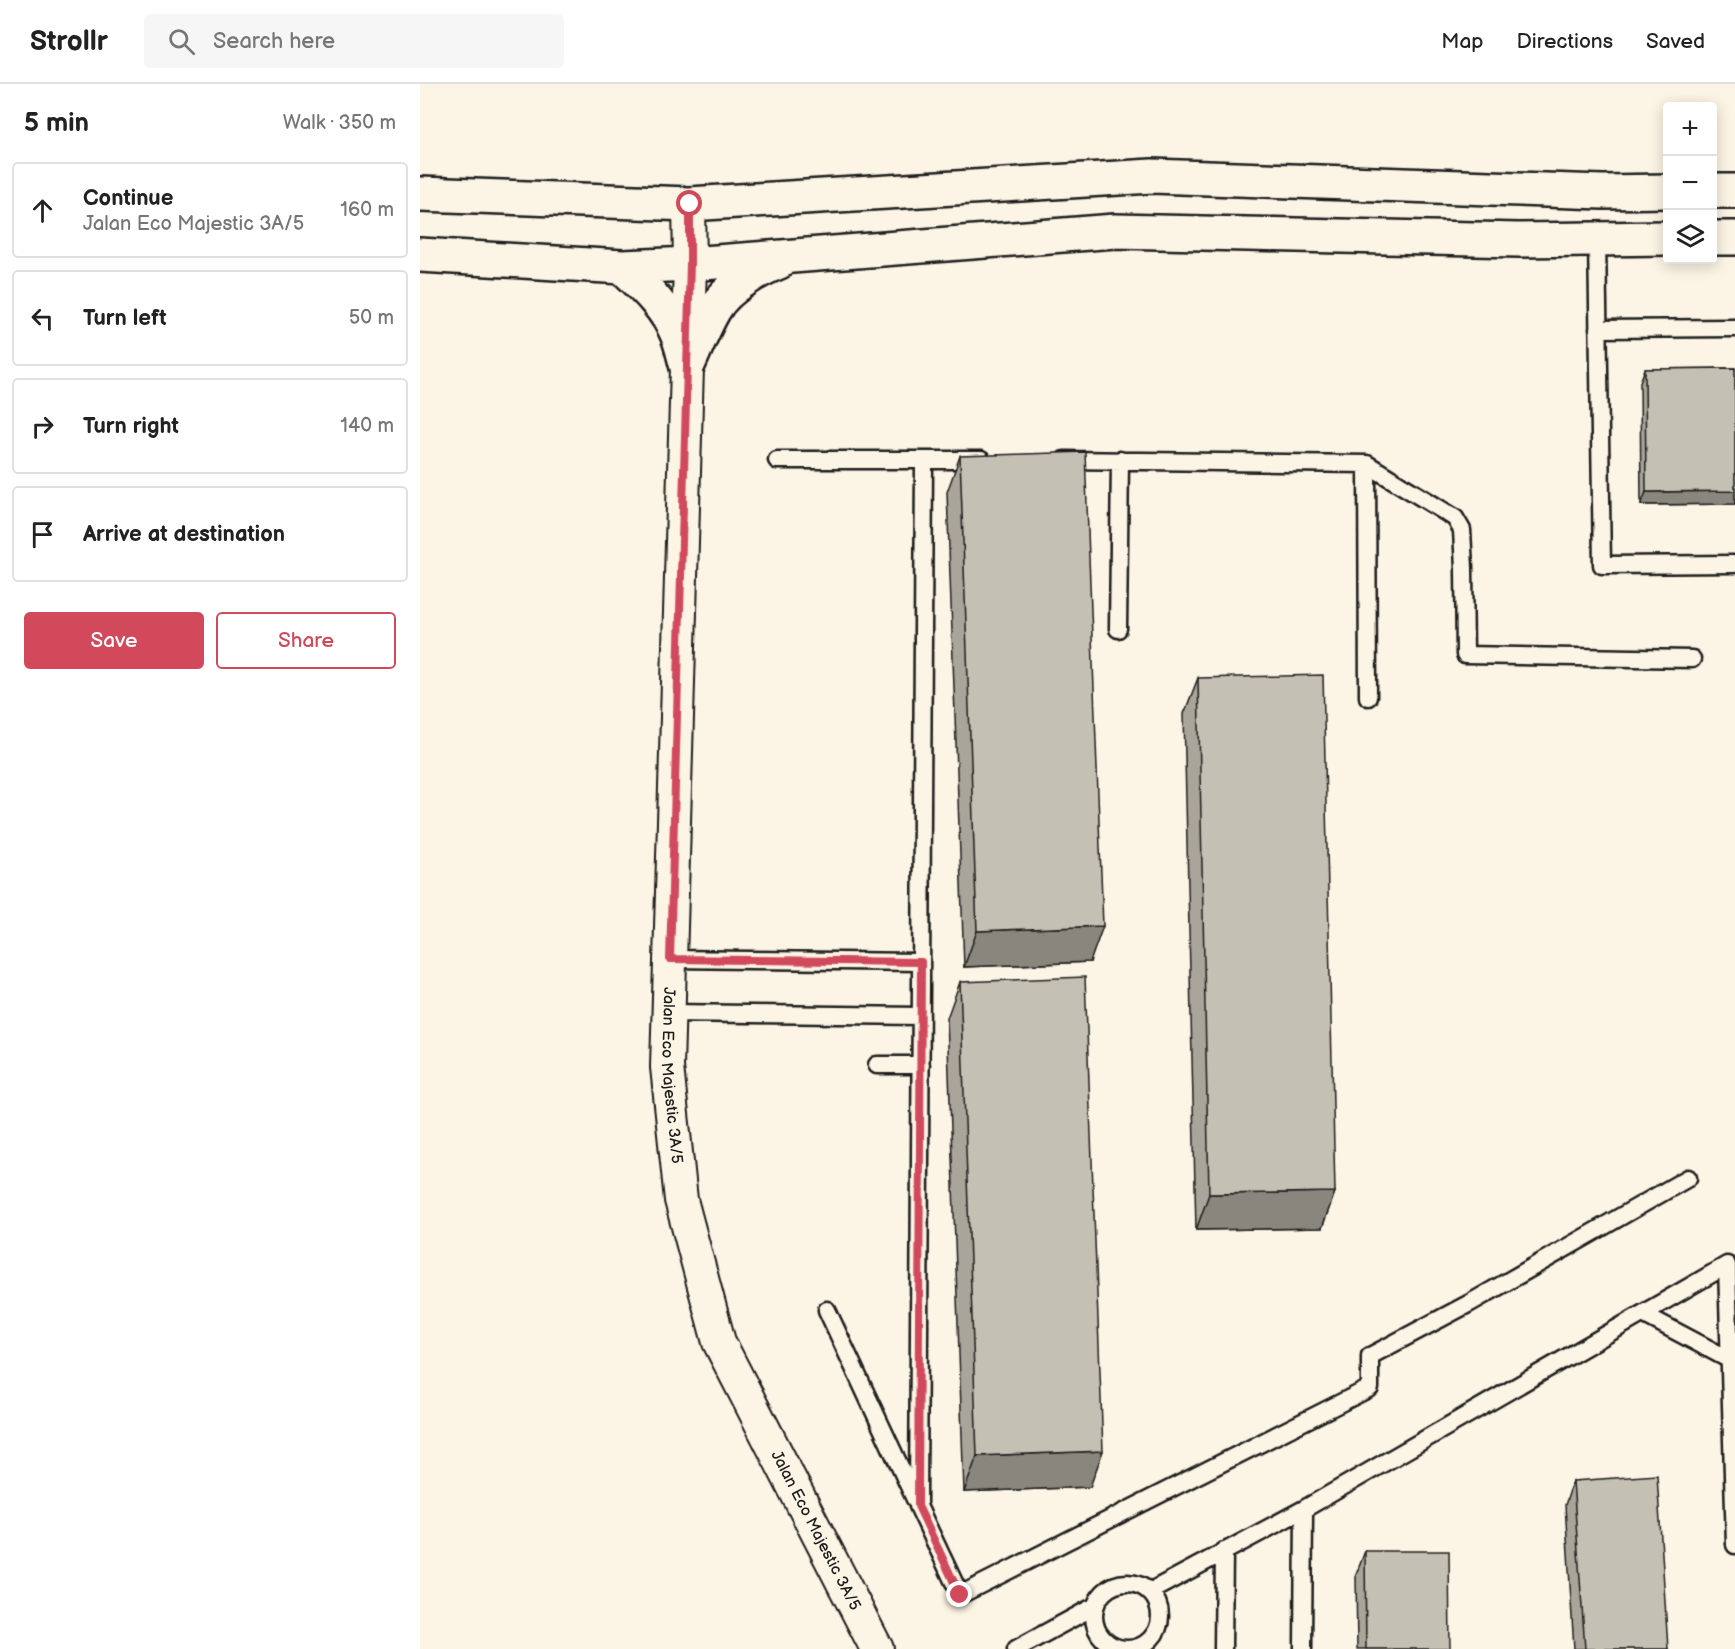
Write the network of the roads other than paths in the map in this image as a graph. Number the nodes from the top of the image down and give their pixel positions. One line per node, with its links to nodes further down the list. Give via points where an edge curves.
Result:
1 (1735, 190): 3 (street)
2 (1663, 191): 5 (street, via 1152,176)
3 (1717, 191)
4 (420, 194): 5 (street)
5 (690, 204): 12 (street, Jalan Eco Majestic 3A/5)
6 (1663, 238): 9 (street)
7 (1717, 238): 8 (street)
8 (1735, 238)
9 (1597, 239): 11 (street, via 1115,231); 15 (lane)
10 (420, 255): 13 (street)
11 (791, 256): 12 (street); 16 (street, via 762,268 716,306)
12 (690, 264): 13 (street); 16 (street, Jalan Eco Majestic 3A/5)
13 (623, 267): 16 (street, via 666,314 678,336)
14 (1735, 328): 15 (lane)
15 (1598, 329): 23 (lane, via 1602,565)
16 (687, 367): 27 (street, Jalan Eco Majestic 3A/5)
17 (777, 460): 18 (lane)
18 (924, 460): 19 (lane); 28 (lane)
19 (993, 460)
20 (1051, 460): 21 (lane)
21 (1120, 460): 22 (lane); 24 (lane)
22 (1367, 464): 25 (lane, via 1455,518 1462,530 1465,654); 26 (lane)
23 (1735, 564)
24 (1118, 629)
25 (1692, 659)
26 (1368, 697)
27 (670, 959): 28 (lane); 29 (street, Jalan Eco Majestic 3A/5)
28 (921, 962): 30 (lane)
29 (668, 1013): 30 (lane); 46 (street, Jalan Eco Majestic 3A/5, via 667,1067 681,1200 719,1342)
30 (921, 1016): 32 (lane)
31 (877, 1065): 32 (lane)
32 (921, 1065): 38 (lane)
33 (1688, 1178): 38 (lane, via 1370,1356 1370,1388 960,1595)
34 (1731, 1266): 36 (lane); 37 (lane)
35 (827, 1310): 38 (lane)
36 (1643, 1314): 37 (lane); 39 (lane)
37 (1730, 1360): 40 (lane)
38 (918, 1506)
39 (1304, 1509): 41 (lane); 49 (lane)
40 (1735, 1545)
41 (1224, 1551): 42 (lane); 48 (lane)
42 (1149, 1592): 43 (lane, via 1130,1583 1119,1584 1109,1588); 44 (lane, via 1160,1620)
43 (1095, 1606): 45 (lane, via 1096,1628); 47 (lane)
44 (1151, 1644): 45 (lane)
45 (1108, 1647)
46 (877, 1649)
47 (1016, 1649)
48 (1223, 1649)
49 (1303, 1649)

